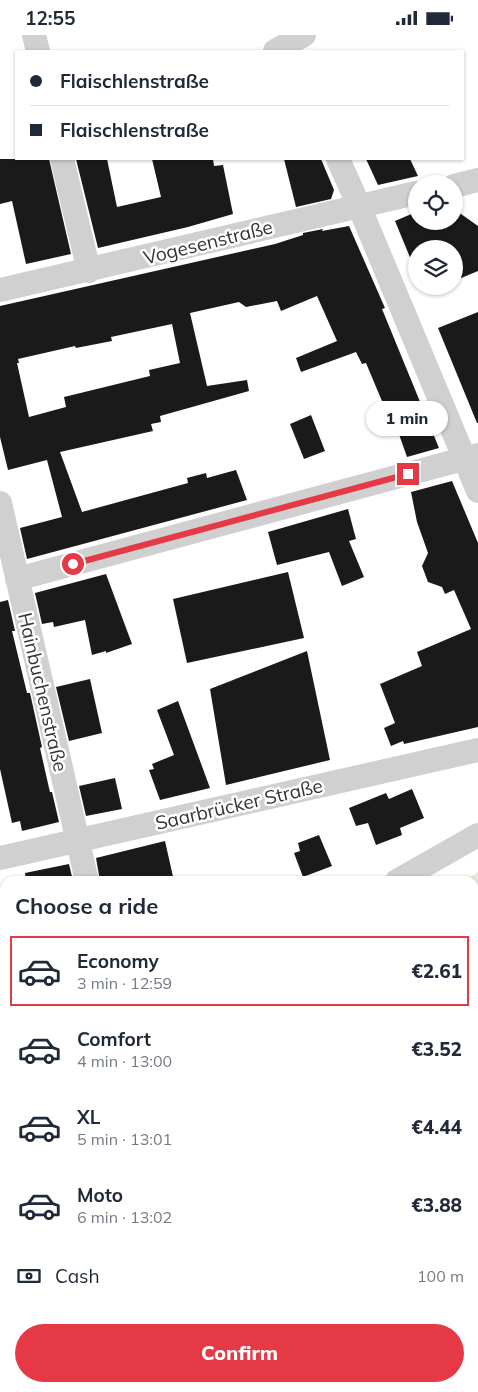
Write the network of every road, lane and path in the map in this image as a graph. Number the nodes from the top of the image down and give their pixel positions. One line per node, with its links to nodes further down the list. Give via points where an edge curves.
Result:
1 (34, 35): 2 (street)
2 (38, 50)
3 (62, 160): 9 (street)
4 (338, 160): 8 (street)
5 (478, 181): 6 (street)
6 (463, 184)
7 (408, 195): 8 (street, Vogesenstraße)
8 (359, 205): 9 (street, Vogesenstraße); 11 (street)
9 (88, 271): 10 (street, Vogesenstraße)
10 (0, 290)
11 (471, 457): 12 (street); 14 (street)
12 (478, 491)
13 (0, 503): 14 (street, Hainbuchenstraße)
14 (17, 579): 17 (street, Hainbuchenstraße)
15 (478, 750): 17 (street, Saarbrücker Straße)
16 (478, 835): 20 (street)
17 (78, 841): 18 (street, Saarbrücker Straße); 19 (street, Hainbuchenstraße)
18 (0, 858)
19 (86, 876)
20 (406, 876)

